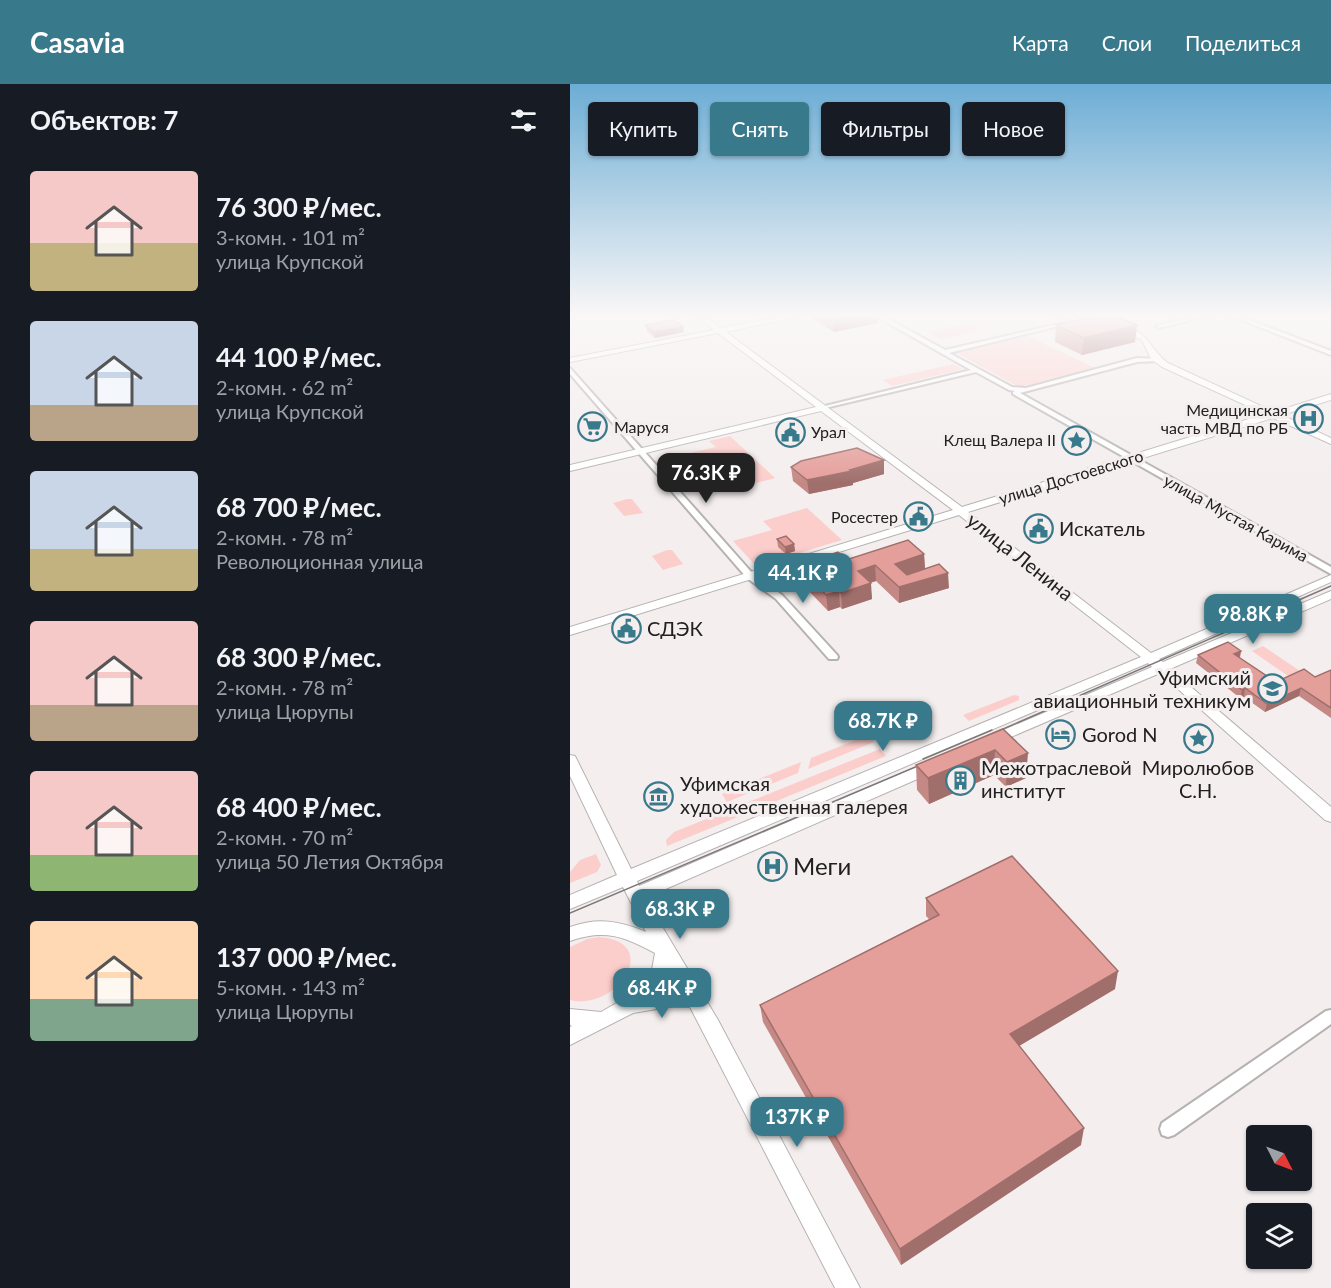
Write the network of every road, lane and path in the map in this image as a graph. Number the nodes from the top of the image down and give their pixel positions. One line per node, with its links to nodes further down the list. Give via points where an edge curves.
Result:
1 (570, 370): 11 (street)
2 (772, 370): 8 (main road, улица Ленина)
3 (977, 370): 6 (street, улица Мустая Карима); 8 (street)
4 (1099, 370): 6 (street)
5 (1178, 370): 9 (main road)
6 (1020, 391): 12 (street, улица Мустая Карима)
7 (1331, 398): 9 (main road, улица Достоевского)
8 (823, 408): 11 (main road); 14 (main road, улица Ленина)
9 (1273, 415): 10 (main road); 12 (main road, улица Достоевского)
10 (1331, 441)
11 (642, 450): 13 (main road); 16 (street)
12 (1131, 459): 14 (main road, улица Достоевского); 15 (street, улица Мустая Карима)
13 (570, 468)
14 (961, 511): 16 (main road, улица Достоевского); 21 (main road, улица Ленина)
15 (1331, 571)
16 (750, 576): 19 (main road, улица Достоевского); 20 (street, via 779,597)
17 (1331, 578): 21 (main road)
18 (1331, 595): 21 (main road)
19 (570, 631)
20 (833, 657)
21 (1156, 663): 23 (main road, улица Ленина); 24 (main road); 25 (main road)
22 (570, 760): 24 (main road)
23 (1331, 816)
24 (629, 877): 25 (main road); 26 (main road)
25 (638, 894): 28 (main road)
26 (570, 902)
27 (570, 934): 28 (main road, via 592,927 622,929)
28 (664, 950): 29 (main road); 30 (main road, via 660,973)
29 (694, 999): 30 (main road); 36 (main road)
30 (629, 1006): 33 (main road)
31 (1331, 1016): 35 (street)
32 (570, 1017): 33 (main road)
33 (600, 1020): 34 (main road)
34 (570, 1036)
35 (1168, 1129)
36 (848, 1288)

